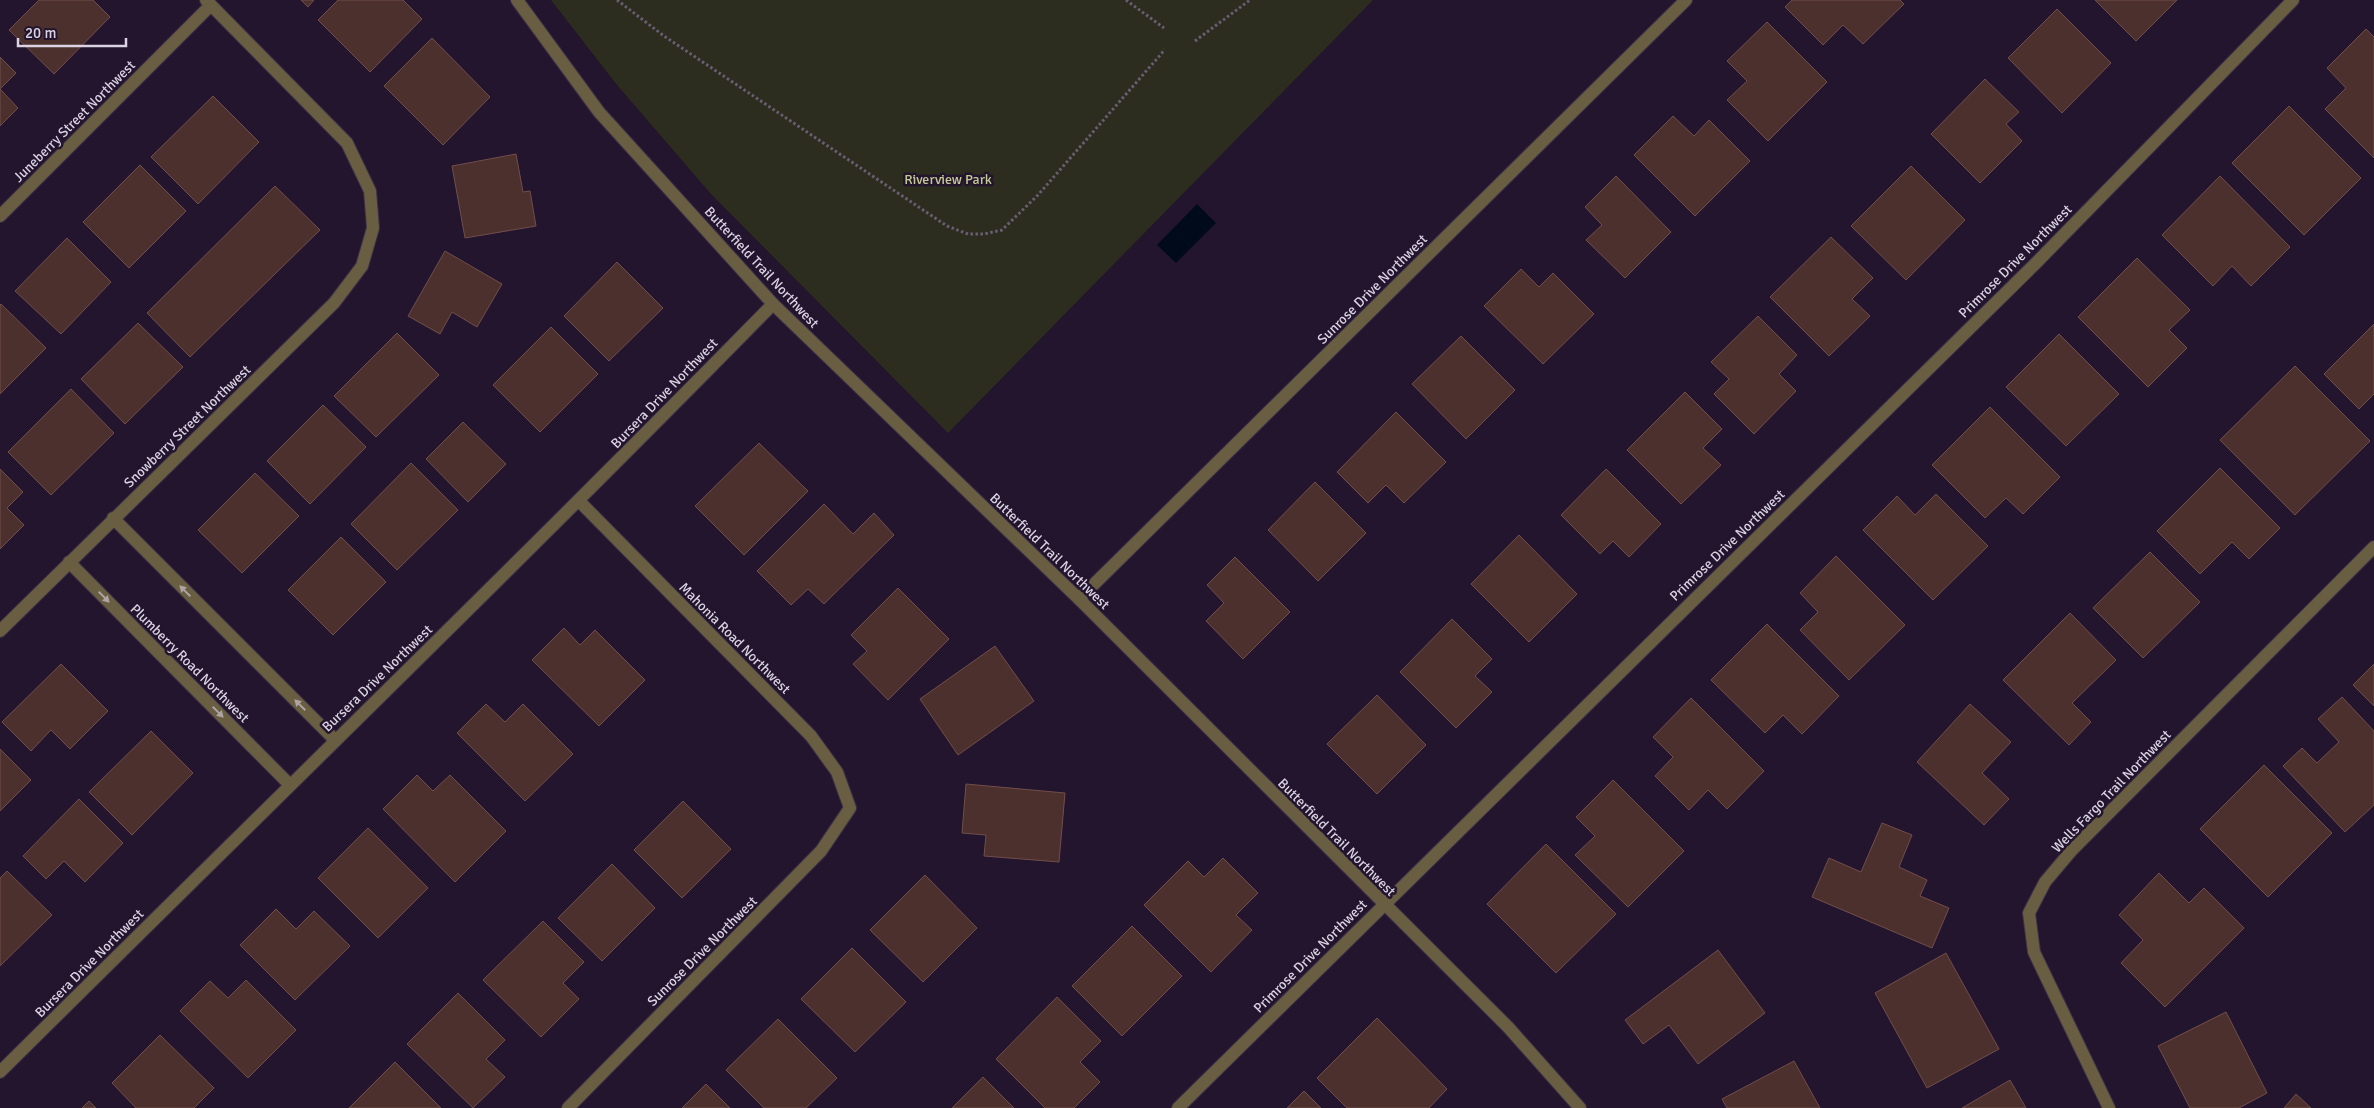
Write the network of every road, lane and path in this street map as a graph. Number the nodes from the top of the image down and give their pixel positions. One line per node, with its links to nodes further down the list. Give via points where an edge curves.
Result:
1 (517, 0): 12 (street, Butterfield Trail Northwest, via 599,112)
2 (617, 0): 10 (path, via 664,36 947,226 968,234 1002,230 1038,195)
3 (1126, 0): 8 (path)
4 (1250, 0): 9 (path)
5 (1686, 0): 17 (street, Sunrose Drive Northwest)
6 (2293, 0): 22 (street, Primrose Drive Northwest, via 2038,262)
7 (208, 3): 11 (street, Juneberry Street Northwest); 14 (street, Snowberry Street Northwest, via 347,143 370,191 373,228 362,266 334,303)
8 (1164, 28)
9 (1194, 41)
10 (1164, 49)
11 (0, 216)
12 (773, 304): 13 (street, Bursera Drive Northwest); 17 (street, Butterfield Trail Northwest)
13 (579, 501): 19 (street, Bursera Drive Northwest); 21 (street, Mahonia Road Northwest, via 811,736 837,772)
14 (113, 518): 16 (street, Snowberry Street Northwest); 19 (street, one-way to 14)
15 (2374, 547): 27 (street, Wells Fargo Trail Northwest, via 2072,850 2045,882 2029,914 2034,952)
16 (69, 562): 18 (street, Snowberry Street Northwest); 20 (street, Plumberry Road Northwest, one-way to 20)
17 (1079, 599): 22 (street, Butterfield Trail Northwest)
18 (0, 631)
19 (335, 740): 20 (street, Bursera Drive Northwest)
20 (290, 785): 23 (street, Bursera Drive Northwest)
21 (850, 808): 24 (street, Sunrose Drive Northwest, via 821,851)
22 (1382, 904): 25 (street, Primrose Drive Northwest); 26 (street, Butterfield Trail Northwest, via 1508,1027)
23 (0, 1072)
24 (568, 1108)
25 (1178, 1108)
26 (1580, 1108)
27 (2109, 1108)

